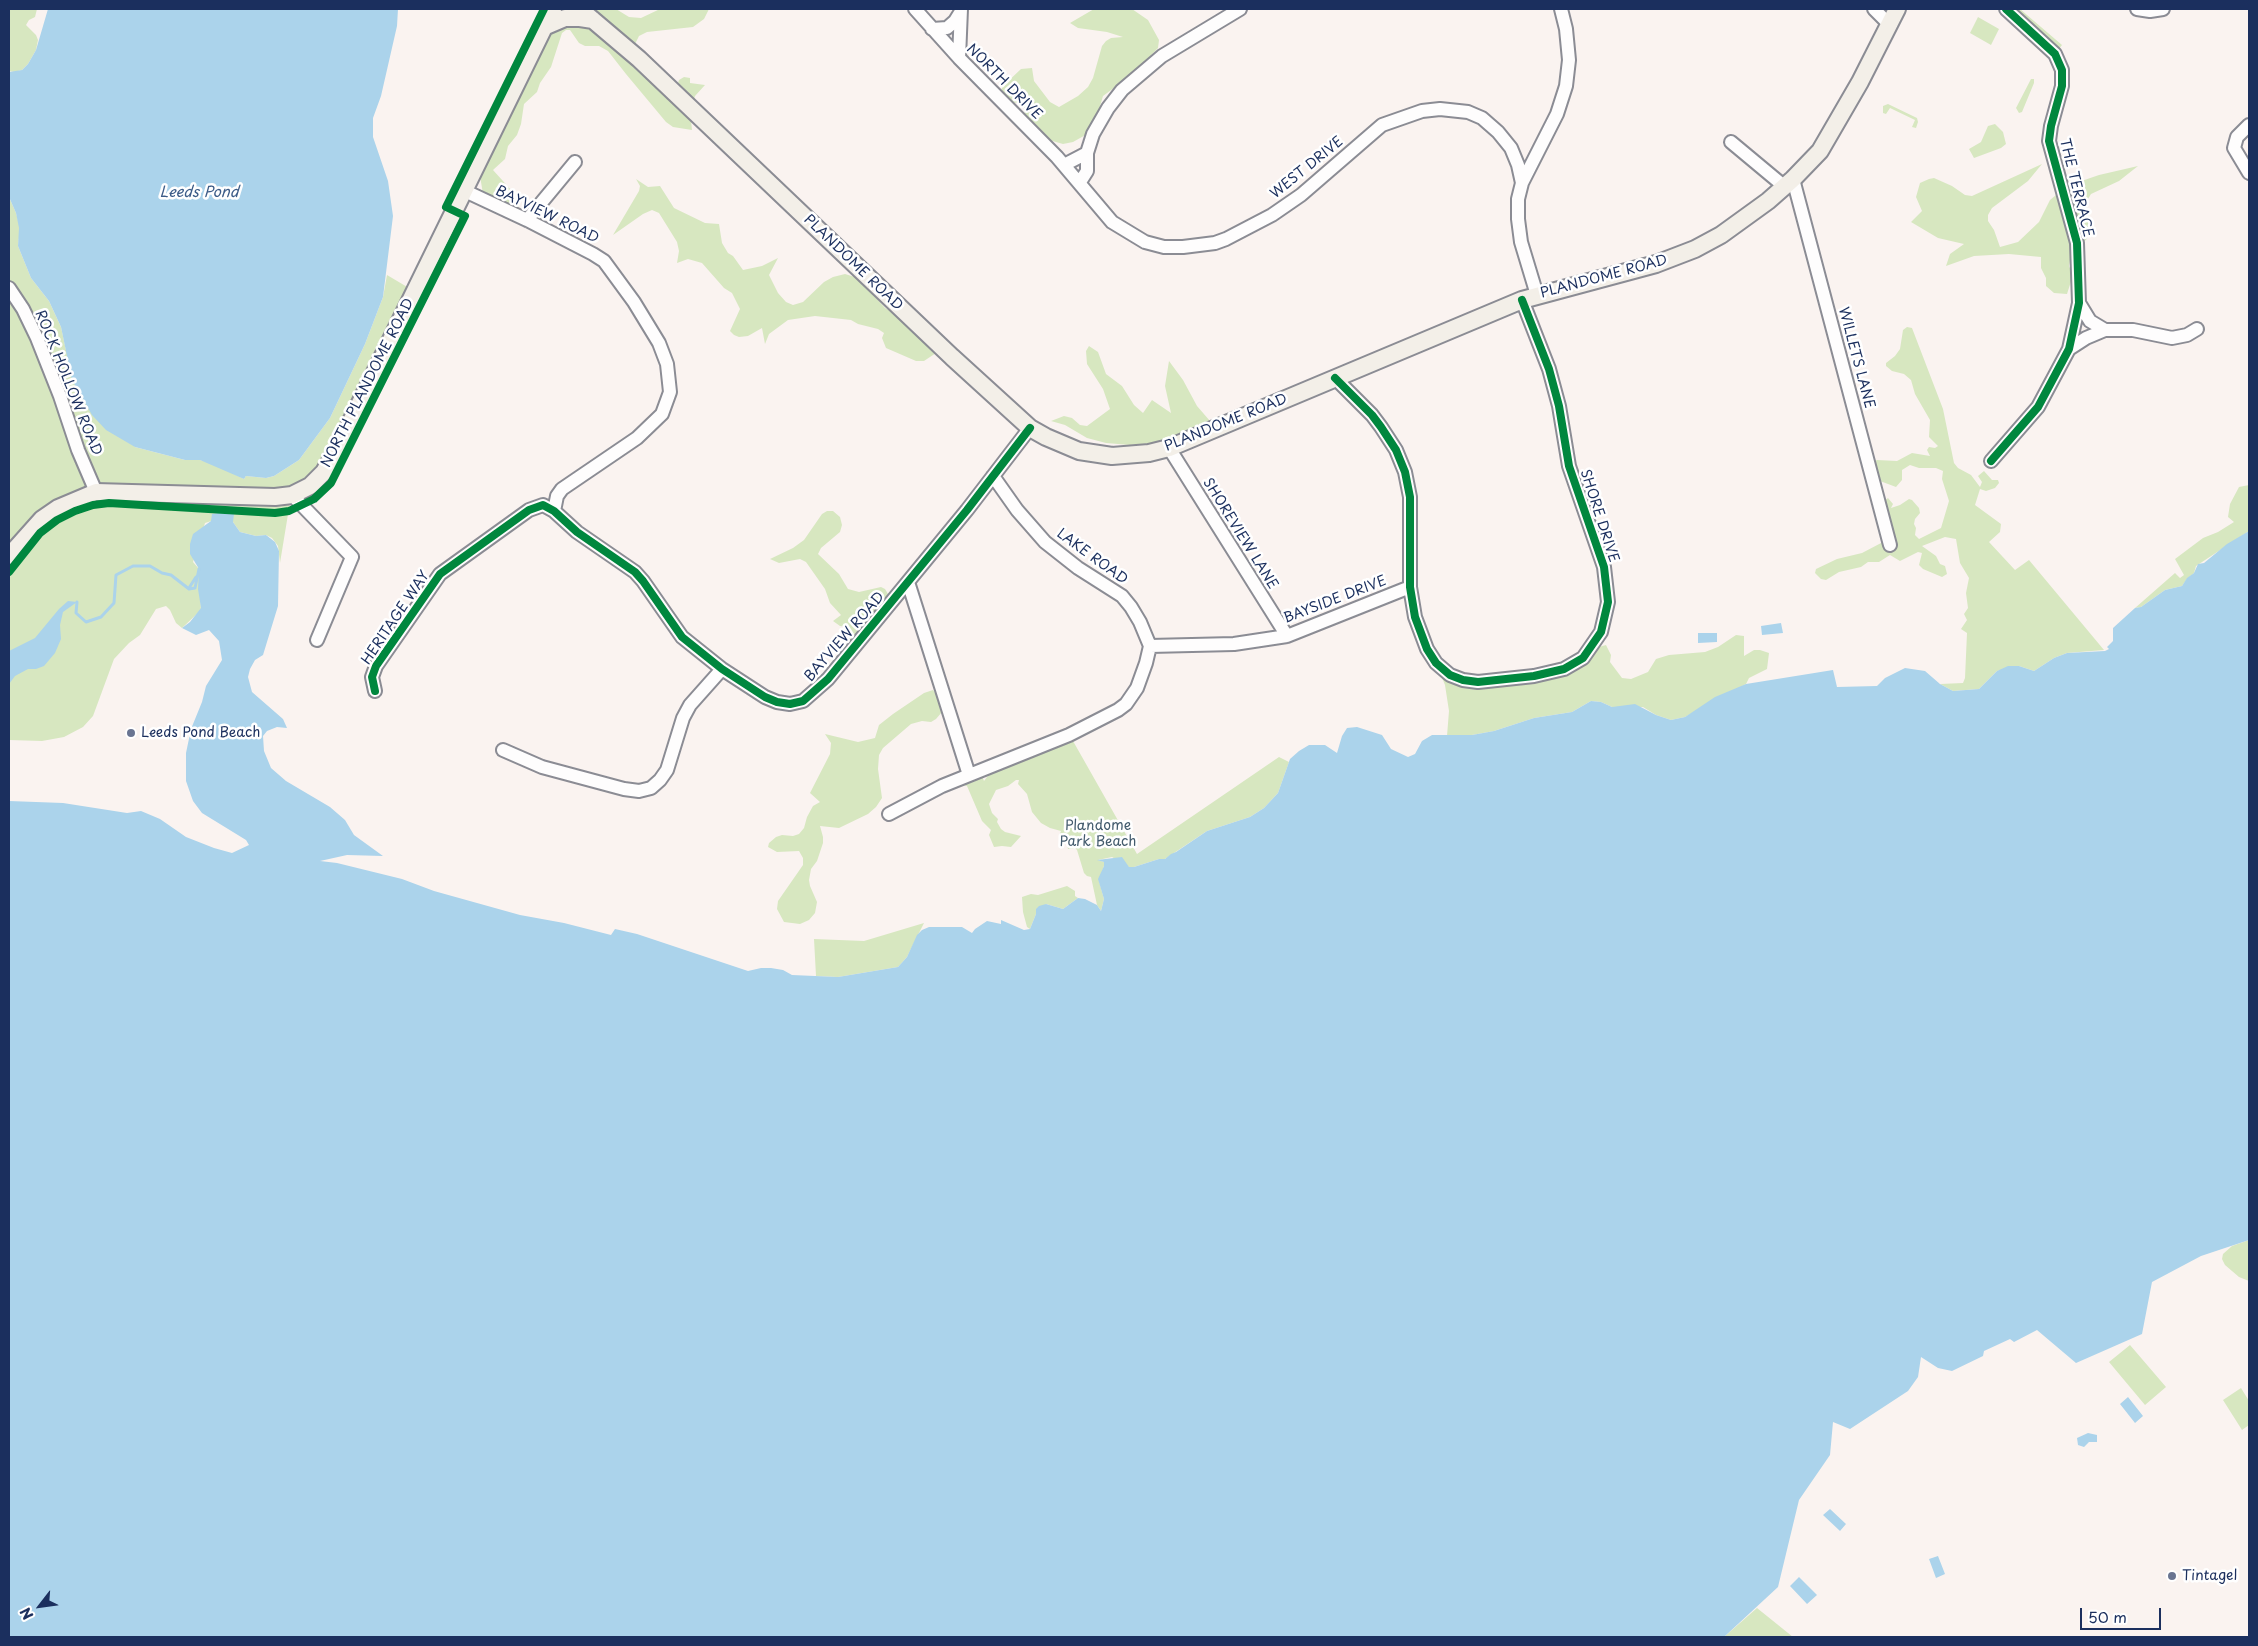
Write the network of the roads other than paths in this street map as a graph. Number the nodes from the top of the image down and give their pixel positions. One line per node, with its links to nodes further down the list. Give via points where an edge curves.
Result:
1 (553, 9): 14 (main road, NORTH PLANDOME ROAD)
2 (580, 9): 12 (main road, PLANDOME ROAD)
3 (915, 9): 15 (street, NORTH DRIVE)
4 (1240, 9): 21 (street, via 1173,48 1136,76 1108,108)
5 (1561, 9): 20 (street, via 1569,60 1566,86 1557,114)
6 (1874, 9): 13 (street)
7 (1897, 9): 13 (main road, PLANDOME ROAD)
8 (2006, 9): 32 (street, THE TERRACE, via 2055,54 2062,70 2062,86 2049,141 2077,243)
9 (2137, 9): 10 (street)
10 (2164, 9)
11 (960, 10): 15 (street, via 951,25); 16 (street)
12 (593, 20): 14 (main road, via 565,18); 37 (main road, PLANDOME ROAD, via 646,66)
13 (1889, 24): 27 (main road, PLANDOME ROAD, via 1828,139)
14 (544, 27): 28 (main road, NORTH PLANDOME ROAD)
15 (932, 29): 16 (street, NORTH DRIVE)
16 (959, 58): 23 (street, NORTH DRIVE)
17 (2249, 125): 24 (street, via 2234,145 2234,151)
18 (1731, 142): 27 (street)
19 (1511, 148): 20 (street, via 1524,152); 25 (street, WEST DRIVE, via 1482,118 1468,112 1440,109 1406,116 1382,125 1314,184 1272,215 1226,239 1198,246 1164,246 1146,242 1127,232 1112,222); 26 (street, WEST DRIVE)
20 (1539, 149): 26 (street)
21 (1086, 153): 23 (street); 25 (street, via 1087,171)
22 (575, 162): 29 (street)
23 (1064, 165): 25 (street, NORTH DRIVE)
24 (2247, 165)
25 (1077, 179)
26 (1522, 183): 31 (street, SHORE DRIVE, via 1518,219)
27 (1789, 183): 31 (main road, PLANDOME ROAD, via 1732,228 1695,250 1656,264); 44 (street, WILLETS LANE)
28 (464, 192): 29 (street, BAYVIEW ROAD); 42 (main road, NORTH PLANDOME ROAD, via 324,472 310,486)
29 (527, 220): 43 (street, BAYVIEW ROAD, via 593,254 612,270 659,343 670,379 667,403 655,422 637,438 562,488)
30 (9, 288): 41 (street, ROCK HOLLOW ROAD, via 37,338)
31 (1530, 298): 36 (main road, PLANDOME ROAD); 47 (street, SHORE DRIVE, via 1559,406 1569,466 1604,567 1608,602 1601,632 1583,658 1564,669 1515,678 1478,682 1463,680 1442,669 1427,649 1415,617)
32 (2079, 303): 34 (street, via 2090,321); 35 (street, THE TERRACE)
33 (2197, 328): 34 (street, via 2187,335 2172,338 2133,330)
34 (2105, 330): 35 (street)
35 (2069, 349): 39 (street, THE TERRACE, via 2038,407)
36 (1335, 378): 38 (main road, PLANDOME ROAD); 47 (street, SHORE DRIVE, via 1381,427 1405,472 1410,497)
37 (1030, 428): 38 (main road, PLANDOME ROAD, via 1064,445 1095,454 1128,456); 40 (street, BAYVIEW ROAD)
38 (1169, 448): 48 (street, SHOREVIEW LANE)
39 (1991, 461)
40 (993, 476): 46 (street, BAYVIEW ROAD); 50 (street, LAKE ROAD, via 1017,510 1046,542 1078,568 1122,596 1140,622)
41 (96, 492): 42 (main road, NORTH PLANDOME ROAD); 45 (main road, NORTH PLANDOME ROAD, via 58,508 42,520)
42 (292, 495): 49 (street, via 352,557)
43 (554, 511): 51 (street, BAYVIEW ROAD, via 577,532 635,572 682,637); 52 (street, HERITAGE WAY, via 543,506 530,510 440,574 376,666 372,677)
44 (1890, 545)
45 (9, 556)
46 (908, 582): 51 (street, BAYVIEW ROAD, via 828,678 802,701 790,704 777,702); 54 (street)
47 (1410, 586): 48 (street, BAYSIDE DRIVE)
48 (1286, 636): 50 (street, BAYSIDE DRIVE, via 1234,644)
49 (317, 640)
50 (1150, 646): 54 (street, via 1137,688 1118,710 1068,736)
51 (722, 669): 53 (street, via 690,704 667,770 651,788 624,789 542,767)
52 (374, 691)
53 (503, 750)
54 (969, 775): 55 (street)
55 (888, 814)

